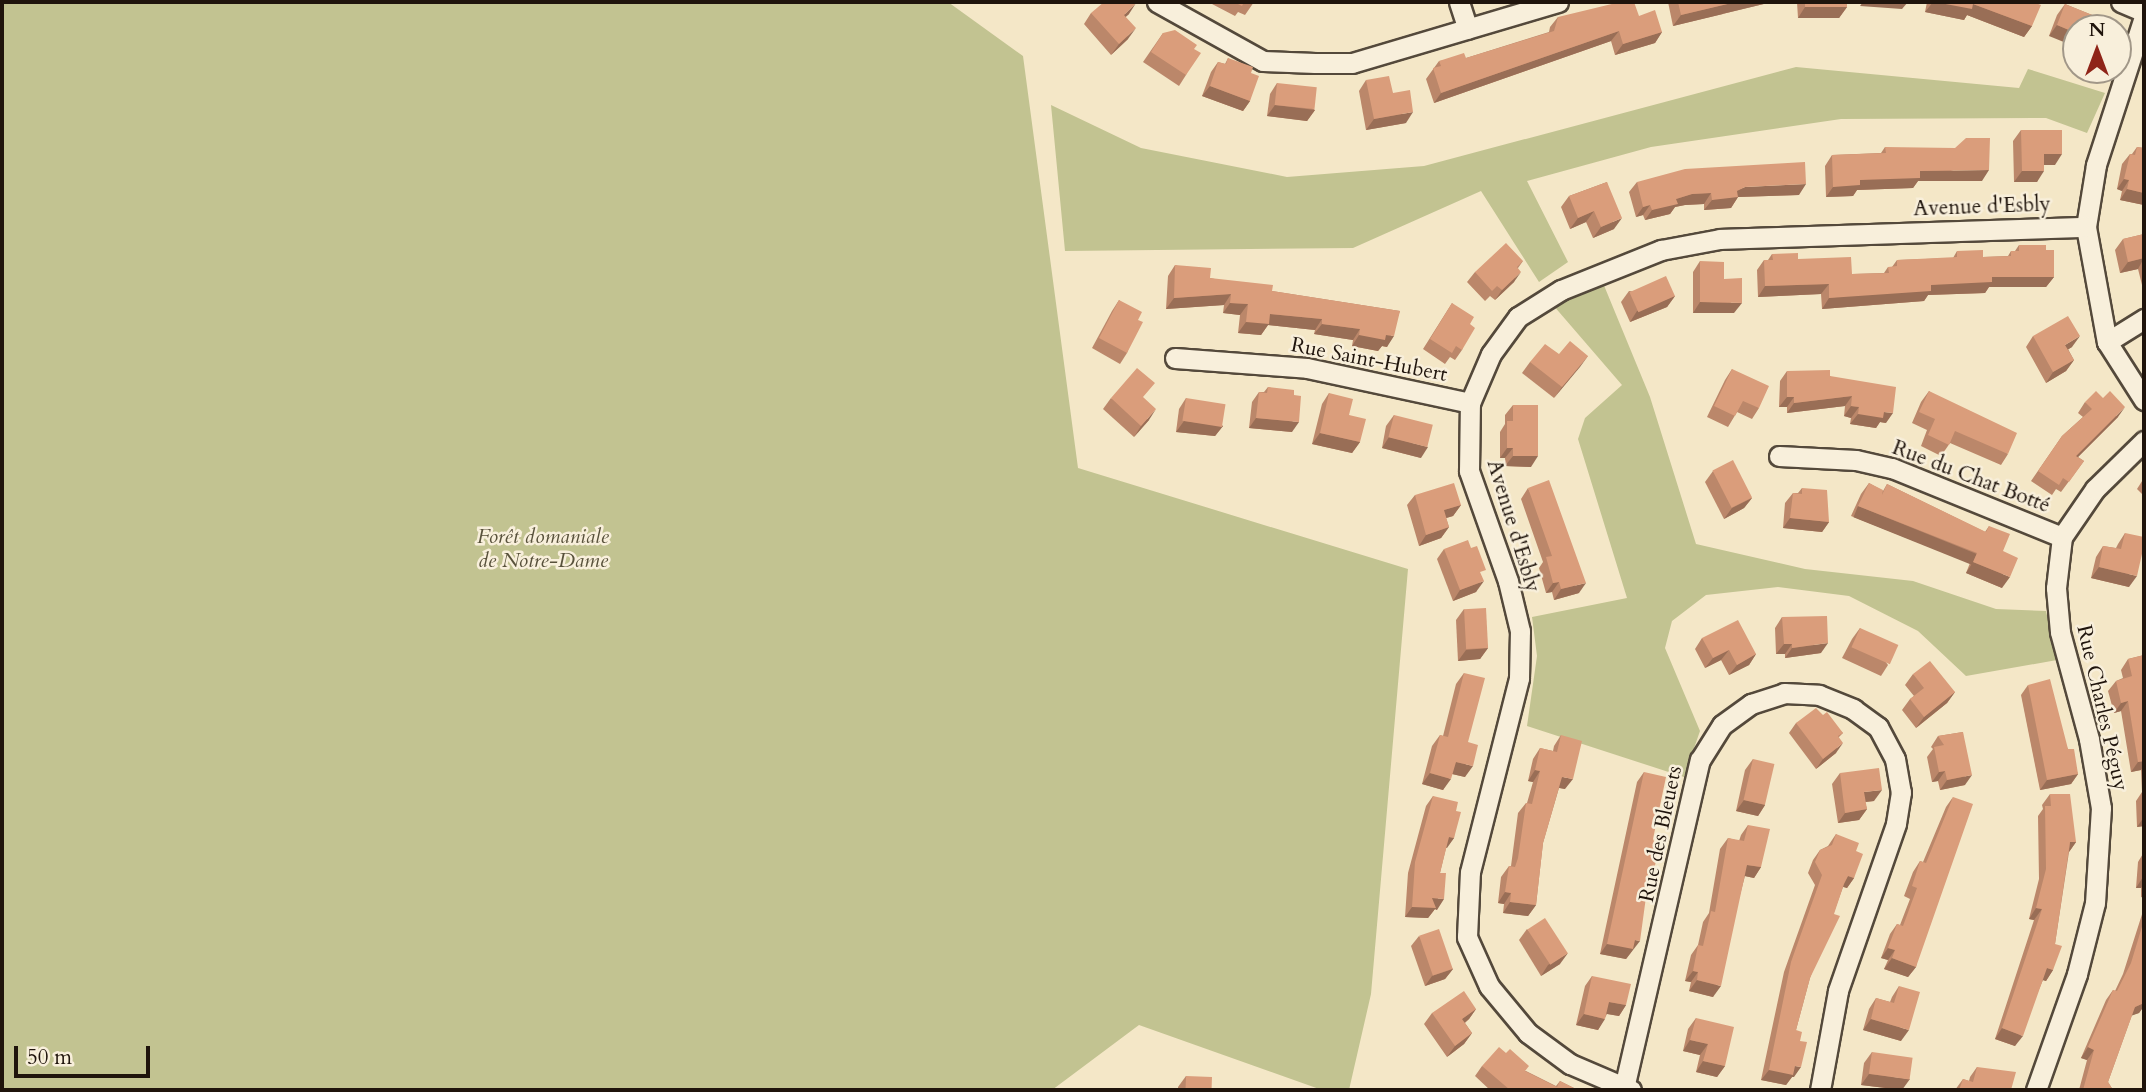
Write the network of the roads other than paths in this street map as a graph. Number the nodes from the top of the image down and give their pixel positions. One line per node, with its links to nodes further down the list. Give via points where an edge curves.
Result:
1 (1157, 2): 7 (street, via 1263,61 1352,63)
2 (1459, 2): 7 (street)
3 (1558, 2): 7 (street)
4 (2121, 2): 5 (street)
5 (2144, 12)
6 (2144, 17): 8 (street, via 2096,165)
7 (1468, 29)
8 (2086, 227): 10 (street); 13 (street, Avenue d'Esbly, via 1720,239 1661,250 1561,290 1518,317 1491,354)
9 (2144, 319): 10 (street)
10 (2107, 342): 12 (street)
11 (1175, 358): 13 (street, Rue Saint-Hubert, via 1307,368)
12 (2144, 400)
13 (1470, 403): 17 (street, Avenue d'Esbly, via 1469,471 1508,581 1520,632 1519,678 1470,872 1467,937 1489,986 1528,1033 1570,1064)
14 (2144, 441): 16 (street, Rue Charles Péguy, via 2095,489)
15 (1779, 456): 16 (street, Rue du Chat Botté, via 1844,458 1892,468)
16 (2062, 537): 19 (street, Rue Charles Péguy, via 2056,589 2060,632 2089,739 2101,808 2095,904 2077,974)
17 (1628, 1089): 18 (street, Rue des Bleuets, via 1700,760 1723,726 1751,704 1784,692 1819,695 1853,709 1878,727 1895,759 1901,792 1896,824 1838,991)
18 (1820, 1090)
19 (2036, 1090)

